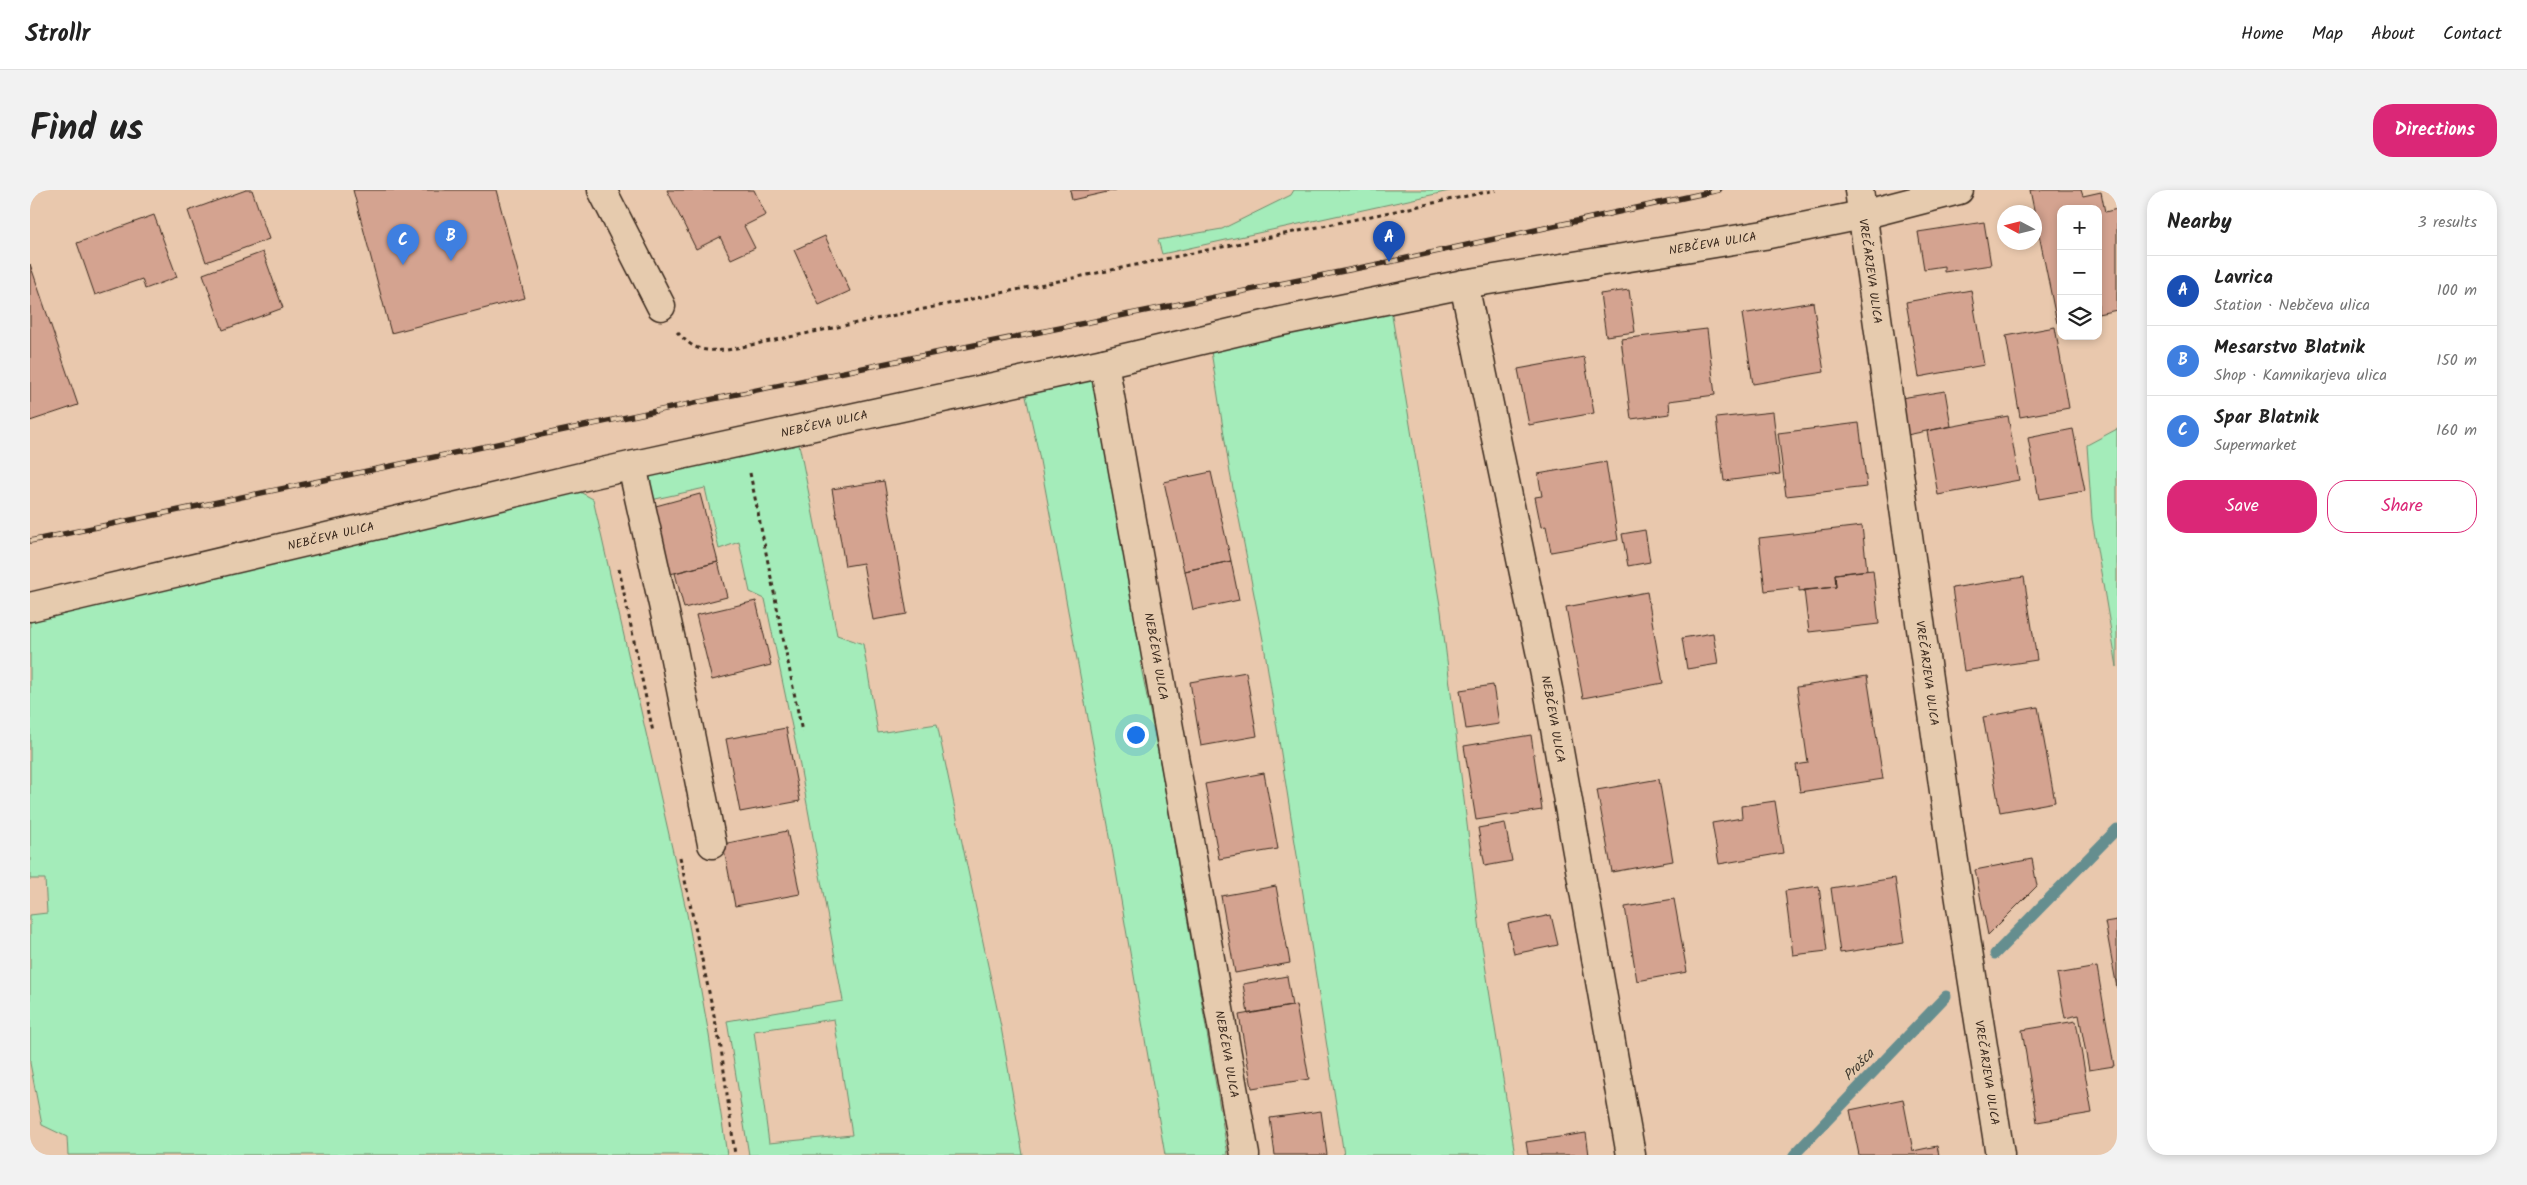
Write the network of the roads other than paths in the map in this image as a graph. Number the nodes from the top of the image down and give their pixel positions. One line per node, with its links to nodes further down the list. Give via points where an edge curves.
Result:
1 (602, 190): 5 (street)
2 (1959, 190): 3 (street, NEBČEVA ULICA)
3 (1861, 202): 4 (street, NEBČEVA ULICA, via 1764,235); 12 (street, VREČARJEVA ULICA, via 1953,855)
4 (1464, 284): 6 (street, NEBČEVA ULICA); 11 (street, NEBČEVA ULICA, via 1548,689)
5 (661, 306)
6 (1104, 362): 7 (street, NEBČEVA ULICA); 10 (street, NEBČEVA ULICA)
7 (632, 466): 8 (street, NEBČEVA ULICA); 9 (street)
8 (30, 607)
9 (712, 844)
10 (1245, 1155)
11 (1631, 1155)
12 (2000, 1155)

